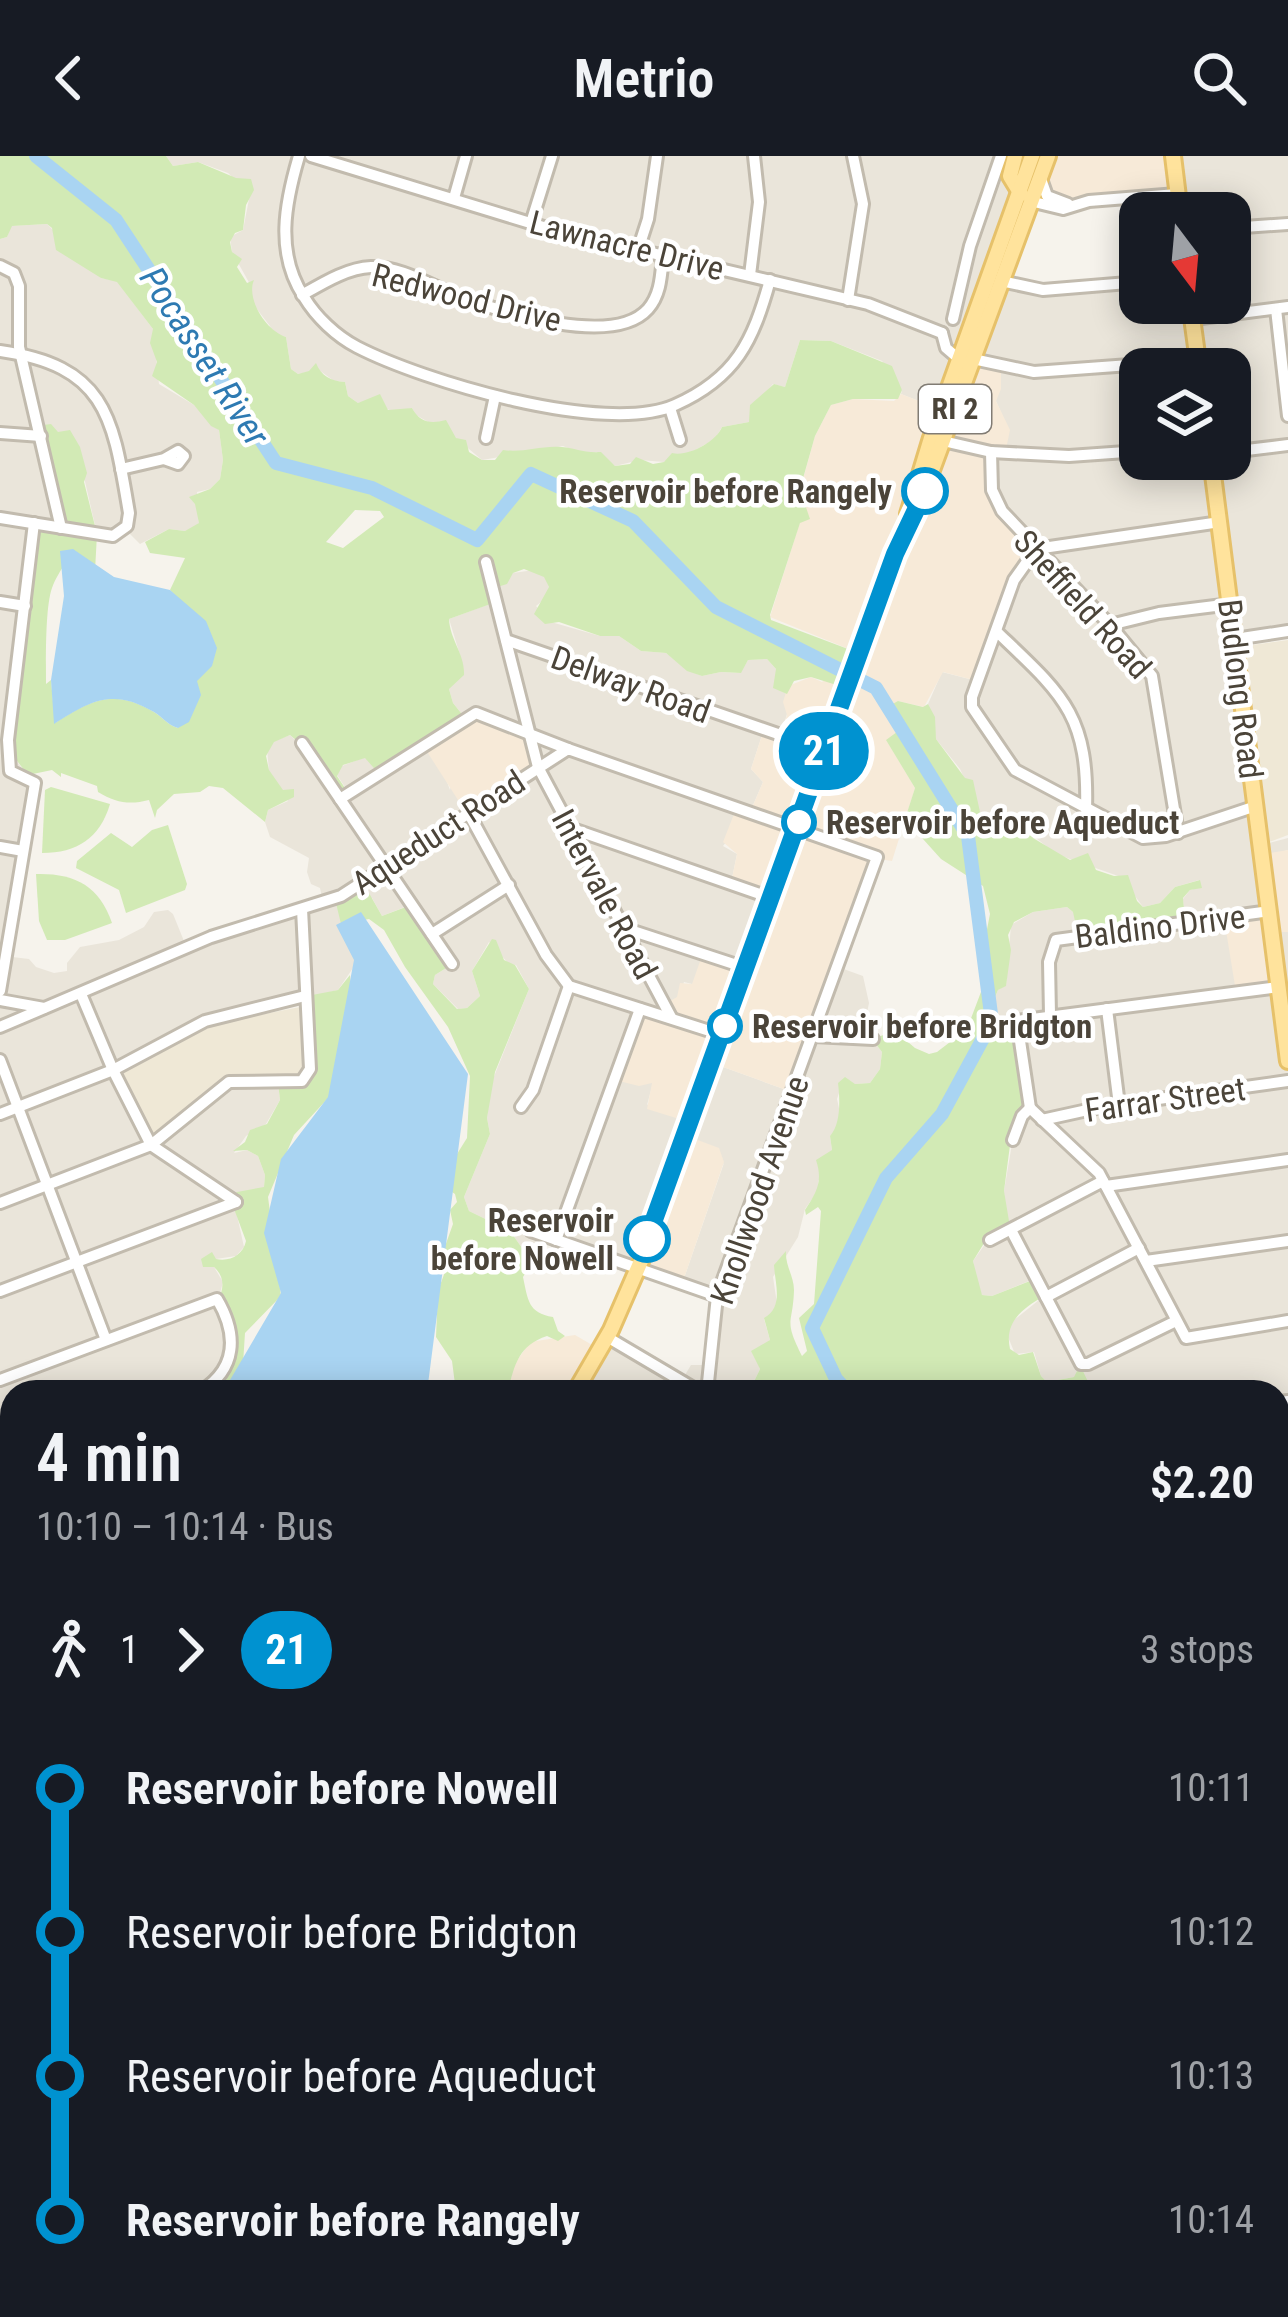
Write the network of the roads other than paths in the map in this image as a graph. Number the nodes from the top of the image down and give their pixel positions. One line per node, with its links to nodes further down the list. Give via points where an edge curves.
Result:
1 (298, 156): 31 (street, via 285,244)
2 (311, 156): 14 (street, Lawnacre Drive)
3 (363, 156): 14 (street)
4 (466, 156): 18 (street)
5 (552, 156): 21 (street)
6 (658, 156): 24 (street)
7 (754, 156): 27 (street, via 759,202)
8 (853, 156): 32 (street, via 863,205)
9 (1001, 156): 36 (street)
10 (1015, 156): 17 (main road, via 1010,176)
11 (1032, 156): 17 (main road, RI 2)
12 (1048, 156): 15 (main road, RI 2)
13 (1173, 156): 16 (main road)
14 (358, 171): 18 (street, Lawnacre Drive)
15 (1041, 175): 17 (main road, RI 2); 20 (street, via 1051,199)
16 (1177, 192)
17 (1025, 197): 20 (street, via 1056,209); 29 (main road, RI 2); 35 (main road, RI 2)
18 (454, 199): 21 (street, Lawnacre Drive)
19 (1119, 199): 20 (street)
20 (1077, 206)
21 (531, 223): 24 (street, Lawnacre Drive)
22 (1288, 224): 23 (street)
23 (1251, 227)
24 (638, 250): 25 (street, Lawnacre Drive)
25 (663, 256): 27 (street, Lawnacre Drive); 31 (street, Redwood Drive, via 650,307 621,326 538,318 378,267 353,270)
26 (0, 266): 39 (street, via 19,286)
27 (750, 275): 28 (street, Lawnacre Drive)
28 (770, 280): 32 (street, Lawnacre Drive); 43 (street, via 755,332 732,367)
29 (1001, 281): 30 (street, via 1043,290); 40 (main road, RI 2)
30 (1119, 284)
31 (302, 296): 42 (street, via 353,345)
32 (848, 300): 37 (street, Lawnacre Drive)
33 (1282, 308): 34 (street); 44 (street)
34 (1251, 309)
35 (975, 317): 36 (street); 40 (main road, RI 2)
36 (952, 319): 37 (street)
37 (942, 333): 40 (street, via 946,348)
38 (0, 352): 39 (street)
39 (21, 354): 46 (street); 55 (street, via 56,364 94,393)
40 (966, 359): 41 (street, via 1034,372); 49 (main road, RI 2); 61 (main road, RI 2)
41 (1119, 368)
42 (495, 396): 43 (street, via 629,415); 47 (street)
43 (670, 408): 48 (street)
44 (1288, 416)
45 (0, 433): 46 (street)
46 (41, 436): 60 (street)
47 (486, 438)
48 (680, 440)
49 (943, 441): 52 (street); 61 (main road, RI 2)
50 (1288, 445): 51 (street)
51 (1251, 449)
52 (991, 452): 53 (street); 62 (street, Sheffield Road, via 996,500)
53 (1119, 452)
54 (164, 459): 55 (street)
55 (121, 469): 60 (street, via 129,514 120,534)
56 (1214, 480): 58 (main road, Budlong Road)
57 (0, 518): 59 (street)
58 (1220, 522): 62 (street); 65 (main road, Budlong Road)
59 (34, 524): 60 (street); 66 (street)
60 (61, 528)
61 (903, 535): 77 (main road, RI 2)
62 (1036, 549): 67 (street, Sheffield Road); 69 (street, via 1014,580)
63 (486, 562): 71 (street, Intervale Road)
64 (0, 602): 66 (street)
65 (1231, 604): 67 (street); 70 (main road, Budlong Road)
66 (25, 606): 73 (street)
67 (1111, 625): 86 (street, Sheffield Road, via 1155,682)
68 (1288, 631): 70 (street)
69 (997, 632): 82 (street, via 1075,717); 82 (street, via 972,697 976,717 1016,770)
70 (1235, 639): 81 (main road, Budlong Road)
71 (506, 640): 74 (street, Intervale Road); 77 (street, Delway Road)
72 (0, 688): 73 (street)
73 (14, 690): 79 (street)
74 (529, 735): 76 (street); 78 (street, Intervale Road); 80 (street, via 476,713)
75 (302, 743): 80 (street)
76 (568, 749): 78 (street, Aqueduct Road); 85 (street)
77 (824, 750): 85 (main road, RI 2)
78 (538, 767): 83 (street, Aqueduct Road); 84 (street, Intervale Road)
79 (5, 771): 88 (street, via 35,783)
80 (340, 799): 89 (street)
81 (1256, 806): 86 (street); 93 (main road, Budlong Road)
82 (1086, 810): 86 (street, via 1143,838)
83 (469, 814): 89 (street, Aqueduct Road); 90 (street)
84 (569, 827): 91 (street); 95 (street, Intervale Road)
85 (796, 831): 91 (main road, RI 2); 113 (street, Knollwood Avenue, via 877,857)
86 (1178, 832)
87 (0, 847): 88 (street)
88 (23, 851): 94 (street)
89 (387, 867): 92 (street, Aqueduct Road); 97 (street)
90 (509, 885): 97 (street); 100 (street)
91 (771, 898): 99 (main road, RI 2)
92 (302, 909): 102 (street, Aqueduct Road, via 211,937); 104 (street)
93 (1270, 911): 96 (main road, Budlong Road); 109 (street, Baldino Drive, via 1056,940)
94 (6, 914): 103 (street)
95 (622, 928): 99 (street); 110 (street, Intervale Road)
96 (1280, 931): 101 (main road, Budlong Road)
97 (432, 934): 98 (street)
98 (452, 964)
99 (746, 968): 112 (main road, RI 2)
100 (569, 986): 107 (street); 120 (street)
101 (1280, 987): 105 (main road, Budlong Road); 108 (street)
102 (81, 994): 106 (street, Aqueduct Road); 117 (street)
103 (0, 996): 106 (street)
104 (305, 996): 117 (street, via 205,1021); 126 (street, via 310,1070 302,1081 229,1082)
105 (1284, 1005): 116 (main road, Budlong Road)
106 (46, 1008): 111 (street, Aqueduct Road)
107 (640, 1009): 110 (street); 133 (street)
108 (1107, 1009): 109 (street); 119 (street)
109 (1050, 1016): 122 (street, via 1016,1021)
110 (671, 1017): 112 (street)
111 (0, 1027)
112 (722, 1035): 139 (main road, RI 2)
113 (814, 1036): 114 (street); 141 (street, Knollwood Avenue)
114 (873, 1039)
115 (0, 1060): 121 (street)
116 (1288, 1061)
117 (113, 1070): 121 (street); 126 (street)
118 (1288, 1081): 119 (street, Farrar Street)
119 (1119, 1105): 124 (street, Farrar Street)
120 (521, 1107)
121 (17, 1108): 123 (street); 129 (street)
122 (1030, 1108): 124 (street); 125 (street)
123 (0, 1114)
124 (1042, 1120): 128 (street)
125 (1013, 1140)
126 (151, 1145): 129 (street); 138 (street, via 236,1202)
127 (1288, 1160): 128 (street)
128 (1104, 1184): 131 (street); 136 (street)
129 (46, 1185): 130 (street); 138 (street)
130 (0, 1203)
131 (1011, 1230): 134 (street); 142 (street)
132 (531, 1231): 133 (street)
133 (556, 1240): 139 (street)
134 (990, 1240)
135 (1288, 1241): 137 (street)
136 (1139, 1248): 137 (street); 142 (street)
137 (1145, 1261): 143 (street)
138 (77, 1262): 140 (street); 146 (street)
139 (637, 1270): 141 (street); 145 (main road, RI 2)
140 (0, 1292)
141 (717, 1296): 151 (street, Knollwood Avenue)
142 (1046, 1297): 143 (street, via 1081,1364)
143 (1176, 1321): 144 (street, via 1186,1338)
144 (1288, 1321)
145 (607, 1337): 149 (main road, RI 2); 150 (street)
146 (106, 1340): 147 (street); 148 (street, via 217,1299 232,1353)
147 (0, 1380)
148 (214, 1380)
149 (582, 1380)
150 (682, 1380)
151 (705, 1380)

